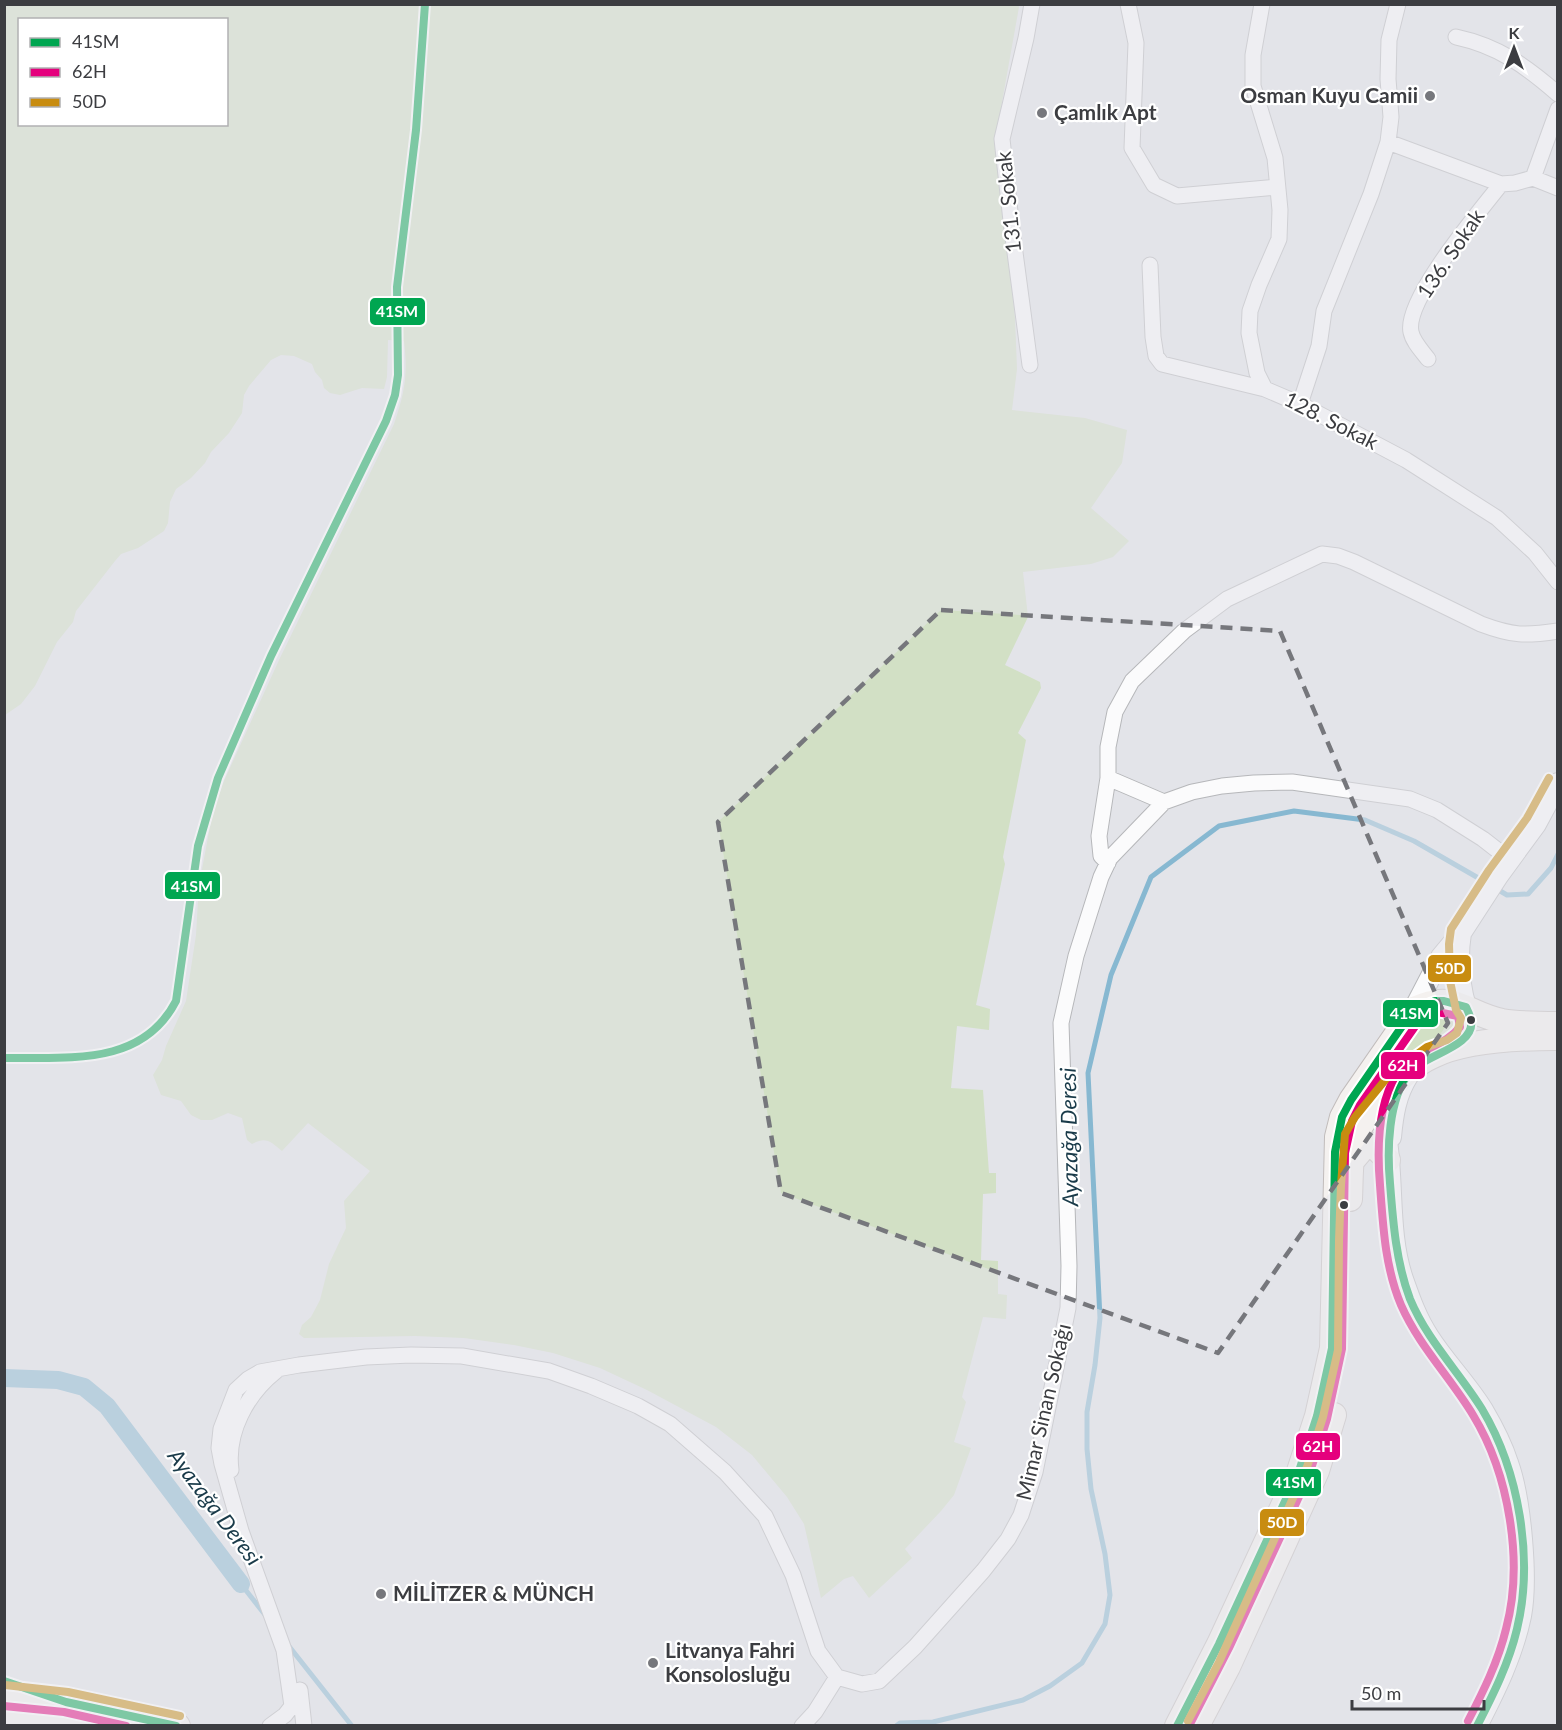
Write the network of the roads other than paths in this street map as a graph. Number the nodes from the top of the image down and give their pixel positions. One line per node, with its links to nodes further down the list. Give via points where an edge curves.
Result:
1 (1032, 4): 15 (street, 131. Sokak, via 1002,139)
2 (1128, 4): 11 (street, via 1136,43 1132,148 1154,185 1178,196)
3 (1262, 4): 11 (street, via 1253,55 1253,86 1275,158)
4 (1398, 4): 8 (street, via 1389,40)
5 (1456, 37): 6 (street, via 1488,46 1517,61)
6 (1557, 94)
7 (1557, 109): 9 (street)
8 (1388, 142): 10 (street, 136. Sokak); 17 (street, via 1324,311 1319,346)
9 (1533, 178): 10 (street); 12 (street)
10 (1501, 184): 14 (street, 136. Sokak, via 1447,254 1411,315 1410,332)
11 (1277, 187): 16 (street, via 1279,239 1250,311 1249,333 1257,373)
12 (1557, 188)
13 (1150, 265): 16 (street, 128. Sokak, via 1155,356 1162,364)
14 (1428, 359)
15 (1030, 365)
16 (1265, 389): 17 (street, 128. Sokak)
17 (1300, 404): 18 (street, 128. Sokak, via 1406,460 1497,518 1535,553)
18 (1557, 582)
19 (1557, 631): 20 (street, via 1528,635 1504,632 1354,562 1322,554 1227,599 1184,631 1132,681 1115,712 1108,747)
20 (1108, 778): 22 (street); 23 (street, via 1099,836 1101,856)
21 (1557, 783): 24 (street, via 1536,824)
22 (1164, 802): 23 (street, Mimar Sinan Sokağı); 24 (street, Mimar Sinan Sokağı, via 1192,792 1292,782 1410,799 1437,810 1483,839)
23 (1108, 862): 36 (street, Mimar Sinan Sokağı, via 1076,956 1061,1023 1070,1266 1068,1308 1035,1472 1008,1539 915,1647 879,1681 862,1684)
24 (1504, 868): 25 (street)
25 (1461, 933): 26 (street, via 1459,964); 27 (street, via 1441,957)
26 (1466, 1007): 27 (main road, via 1435,1001); 28 (main road, via 1505,1021); 30 (main road, via 1472,1016 1470,1030 1465,1040)
27 (1414, 1009): 32 (main road)
28 (1557, 1024)
29 (1557, 1038): 30 (main road)
30 (1452, 1049): 31 (main road, via 1432,1056)
31 (1411, 1071): 33 (main road); 35 (street, via 1395,1106)
32 (1368, 1076): 33 (main road, via 1367,1091); 47 (main road, via 1342,1117 1337,1137 1332,1348 1317,1416 1299,1471)
33 (1378, 1104): 34 (main road, via 1355,1138); 35 (street)
34 (1353, 1160): 35 (main road, via 1364,1147 1373,1145); 48 (main road, via 1349,1351 1333,1420 1317,1471 1228,1667)
35 (1388, 1160): 49 (street, via 1401,1275 1428,1335 1482,1408 1497,1436 1509,1465 1516,1503 1524,1583 1521,1615 1498,1683)
36 (837, 1677): 37 (street, via 818,1651 793,1575 765,1516 725,1472 670,1424 646,1410 549,1371 462,1356 411,1355 281,1367 256,1388 239,1419 231,1443 232,1477 268,1591 291,1643); 46 (street)
37 (294, 1678): 44 (street, via 292,1706); 45 (street)
38 (4, 1681): 40 (main road)
39 (4, 1695): 40 (main road)
40 (66, 1702): 43 (main road)
41 (4, 1716): 42 (main road)
42 (77, 1725)
43 (178, 1725)
44 (270, 1725)
45 (304, 1725)
46 (802, 1725)
47 (1177, 1725)
48 (1197, 1725)
49 (1477, 1725)

